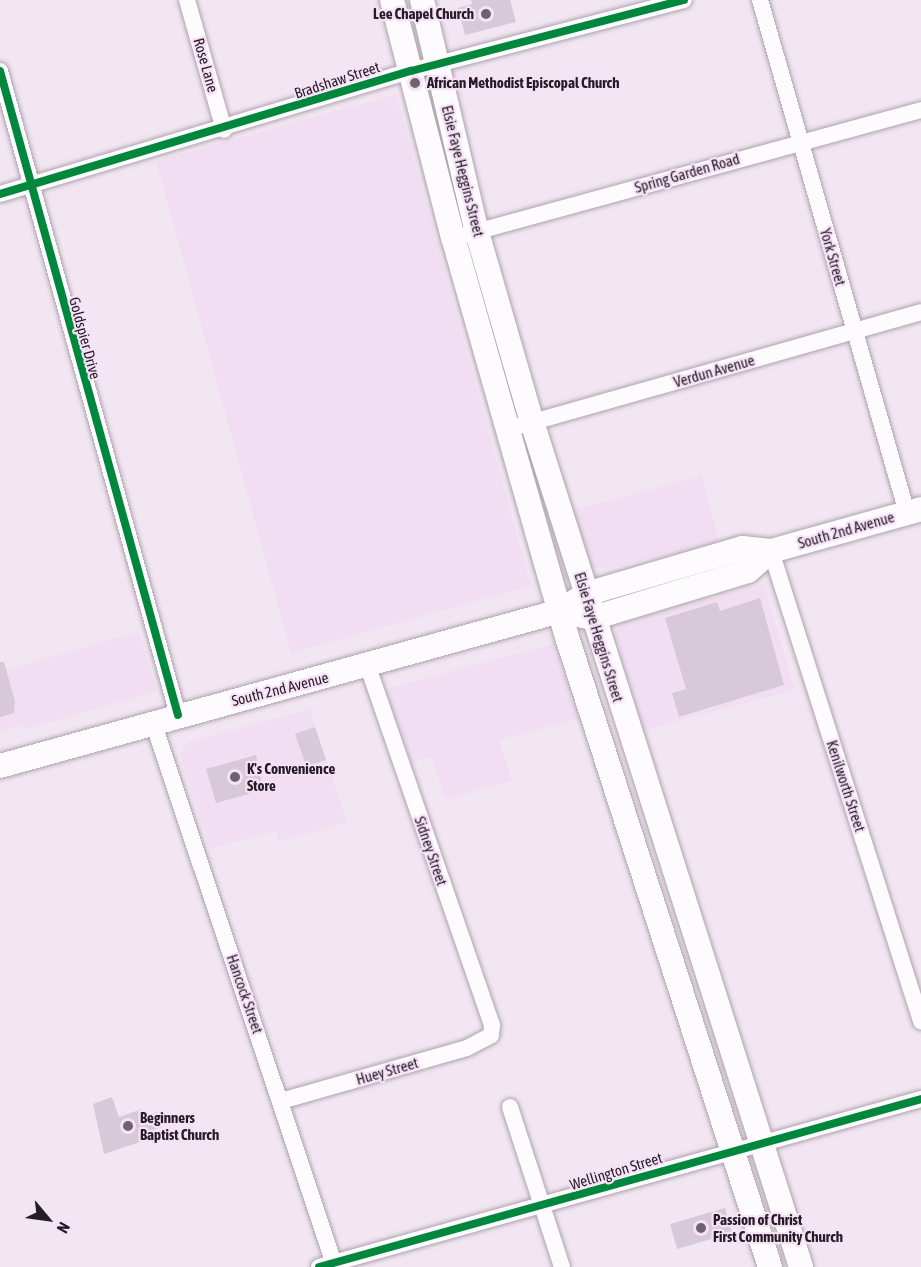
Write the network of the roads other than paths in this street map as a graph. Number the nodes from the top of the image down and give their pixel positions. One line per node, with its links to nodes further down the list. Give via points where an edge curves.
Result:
1 (187, 0): 10 (street, Rose Lane)
2 (392, 0): 8 (main road, Elsie Faye Heggins Street)
3 (422, 0): 6 (main road, Elsie Faye Heggins Street)
4 (684, 0): 6 (street, Bradshaw Street)
5 (760, 0): 11 (street, York Street)
6 (436, 65): 8 (street, Bradshaw Street); 14 (main road, Elsie Faye Heggins Street)
7 (0, 71): 12 (street, Goldspier Drive)
8 (411, 71): 10 (street, Bradshaw Street); 15 (main road, Elsie Faye Heggins Street)
9 (921, 110): 11 (street, Spring Garden Road)
10 (224, 130): 12 (street, Bradshaw Street)
11 (800, 142): 14 (street, Spring Garden Road); 17 (street, York Street)
12 (30, 186): 13 (street, Bradshaw Street); 26 (street, Goldspier Drive)
13 (0, 194)
14 (477, 232): 15 (street, Spring Garden Road); 18 (main road, Elsie Faye Heggins Street)
15 (453, 237): 19 (main road, Elsie Faye Heggins Street)
16 (921, 312): 17 (street, Verdun Avenue)
17 (854, 332): 18 (street, Verdun Avenue); 20 (street, York Street)
18 (532, 422): 19 (street, Verdun Avenue); 22 (main road, Elsie Faye Heggins Street)
19 (508, 429): 23 (main road, Elsie Faye Heggins Street)
20 (914, 511): 21 (main road, South 2nd Avenue)
21 (771, 551): 22 (main road, South 2nd Avenue, via 742,548); 24 (main road, South 2nd Avenue, via 748,571); 31 (street, Kenilworth Street)
22 (586, 594): 23 (main road, South 2nd Avenue); 24 (main road, Elsie Faye Heggins Street)
23 (560, 612): 24 (main road, South 2nd Avenue); 25 (main road, South 2nd Avenue); 29 (main road, Elsie Faye Heggins Street)
24 (593, 618): 28 (main road, Elsie Faye Heggins Street)
25 (368, 666): 26 (main road, South 2nd Avenue); 32 (street, Sidney Street, via 492,1025)
26 (178, 715): 27 (main road, South 2nd Avenue)
27 (153, 722): 30 (main road, South 2nd Avenue); 34 (street, Hancock Street)
28 (630, 737): 29 (main road); 36 (main road, Elsie Faye Heggins Street)
29 (601, 749): 37 (main road, Elsie Faye Heggins Street, via 687,1001)
30 (0, 766)
31 (921, 1022)
32 (491, 1035): 34 (street, Huey Street, via 467,1048)
33 (921, 1099): 36 (street, Wellington Street)
34 (281, 1101): 39 (street, Hancock Street)
35 (510, 1107): 38 (street)
36 (761, 1144): 37 (street, Wellington Street); 42 (main road, Elsie Faye Heggins Street)
37 (732, 1150): 38 (street, Wellington Street); 41 (main road, Elsie Faye Heggins Street)
38 (542, 1207): 39 (street, Wellington Street); 40 (street)
39 (329, 1266)
40 (562, 1267)
41 (770, 1267)
42 (801, 1267)

